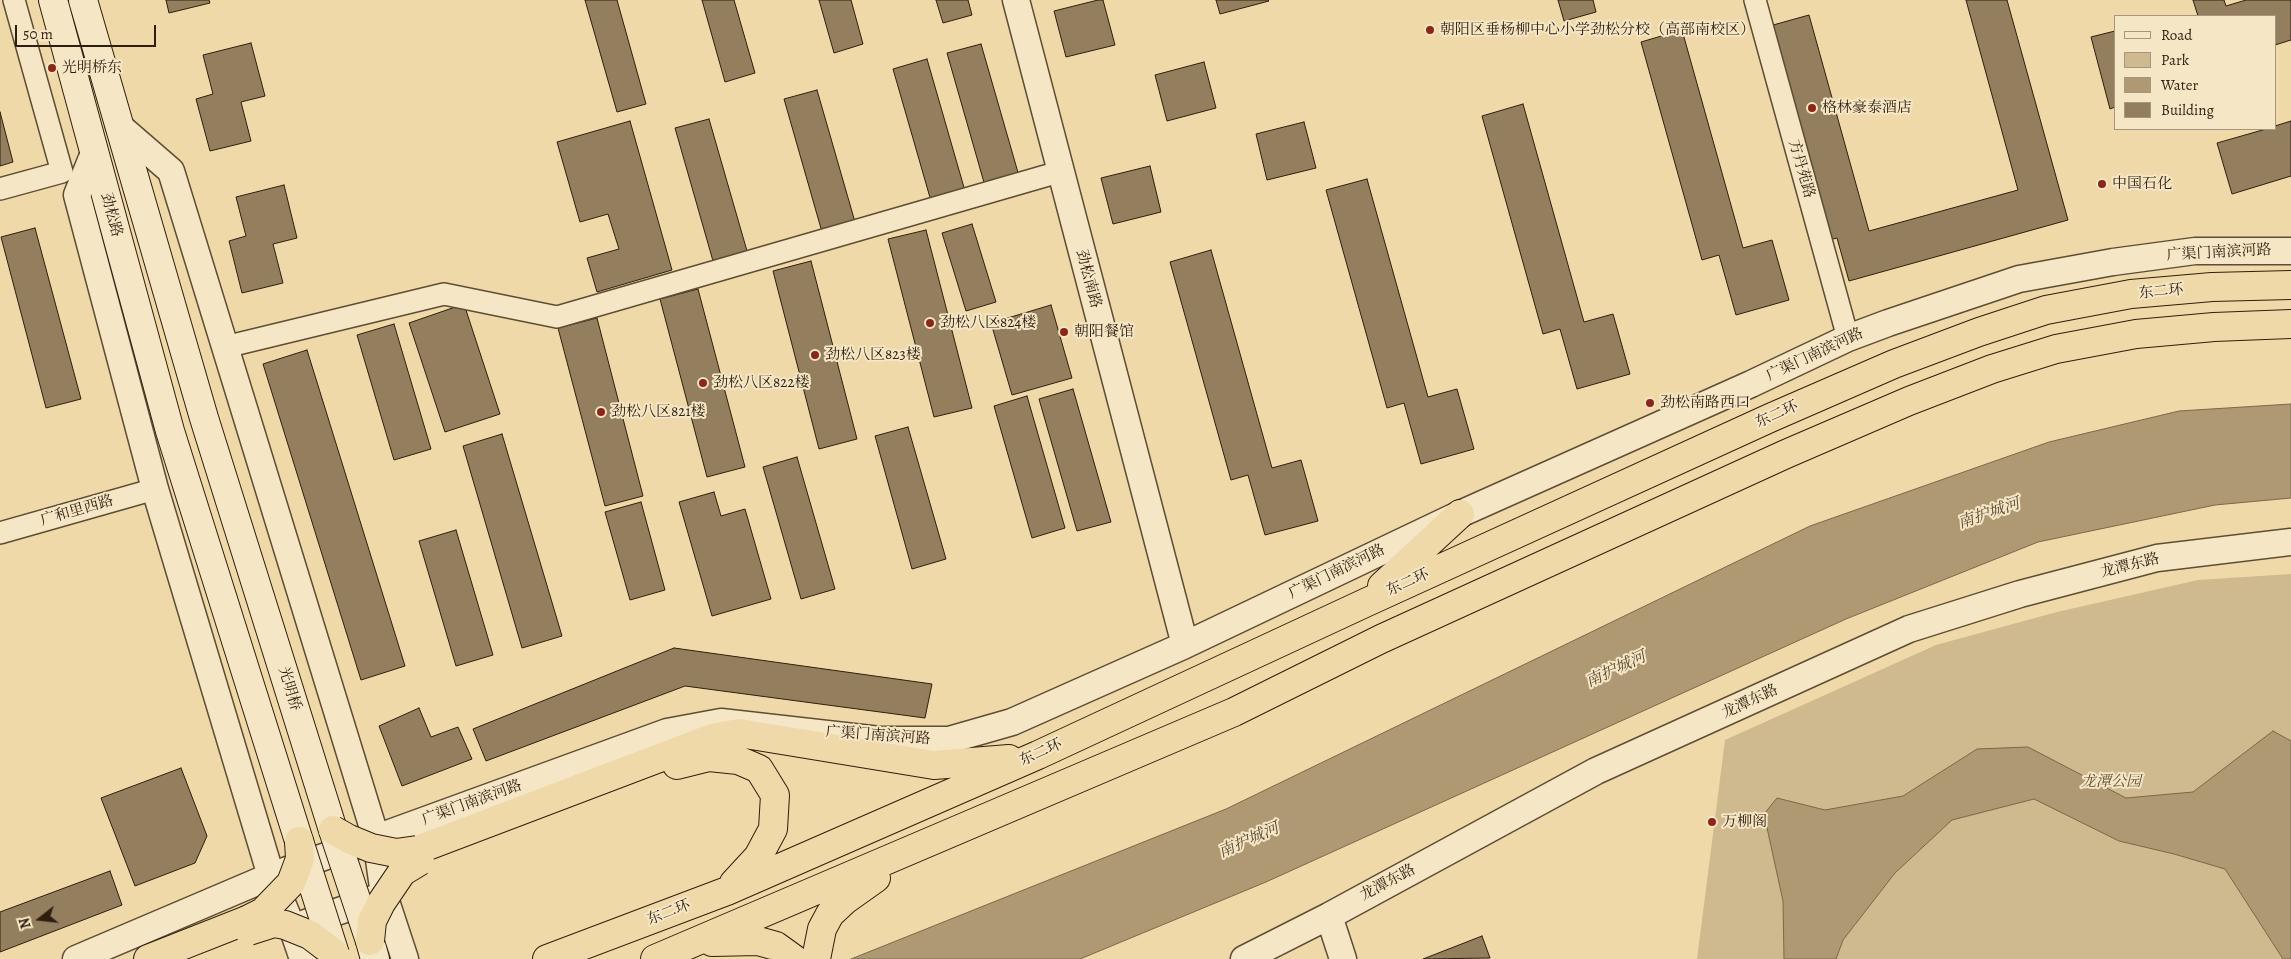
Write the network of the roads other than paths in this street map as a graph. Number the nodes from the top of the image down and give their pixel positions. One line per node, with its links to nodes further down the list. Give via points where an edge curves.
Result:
1 (14, 0): 9 (street, via 62,172)
2 (53, 0): 7 (main road, 劲松路)
3 (84, 0): 6 (main road)
4 (1016, 0): 8 (street, 劲松南路)
5 (1755, 0): 13 (street, 方丹苑路)
6 (119, 126): 14 (street, via 171,171); 22 (main road, 光明桥, via 204,418)
7 (94, 152): 15 (street, via 77,195); 24 (main road, 劲松路, via 170,431)
8 (1059, 172): 14 (street, via 557,316 444,294); 20 (street, 劲松南路)
9 (0, 189)
10 (2291, 250): 13 (street, 广渠门南滨河路, via 2194,251 2019,279)
11 (2291, 285): 19 (highway, 东二环, via 2131,294 2046,310 1980,332 1894,364 1770,418)
12 (2291, 324): 26 (highway, via 2136,334 2056,349 1909,401 1381,639 1234,712)
13 (1848, 338): 16 (street, 广渠门南滨河路)
14 (224, 347): 23 (street)
15 (155, 488): 17 (street, 广和里西路); 27 (street)
16 (1460, 514): 19 (highway); 20 (street, 广渠门南滨河路)
17 (0, 533)
18 (2291, 542): 30 (street, 龙潭东路, via 2157,558 2020,594 1909,629 1596,770)
19 (1364, 602): 21 (highway, 东二环)
20 (1185, 645): 23 (street, 广渠门南滨河路, via 1012,722 949,740 880,740 720,722 667,732)
21 (1038, 755): 25 (highway, via 934,765 766,737 730,735 712,738); 28 (highway, 东二环)
22 (333, 830): 25 (highway, bridge, via 372,848); 34 (main road, 光明桥, bridge)
23 (376, 838): 27 (street, 广渠门南滨河路); 29 (street)
24 (299, 841): 31 (highway, bridge, via 300,859 290,883); 35 (main road, bridge)
25 (419, 856): 28 (highway, via 673,766 708,757 738,760 759,769 775,795 769,836 758,857); 34 (highway, bridge, via 402,872 381,902 372,921)
26 (899, 856): 33 (highway); 44 (highway, via 830,914 822,929)
27 (271, 876): 32 (street); 36 (street)
28 (727, 890): 41 (highway, 东二环)
29 (384, 895): 32 (street); 40 (street)
30 (1329, 916): 45 (street, 龙潭东路); 46 (street)
31 (248, 925): 35 (highway, bridge, via 286,925 310,935); 37 (highway); 38 (highway)
32 (292, 927): 39 (street)
33 (693, 944): 42 (highway); 43 (highway, via 758,941 776,946)
34 (372, 950)
35 (336, 957)
36 (76, 959)
37 (148, 959)
38 (176, 959)
39 (303, 959)
40 (404, 959)
41 (547, 959)
42 (655, 959)
43 (794, 959)
44 (816, 959)
45 (1244, 959)
46 (1343, 959)

